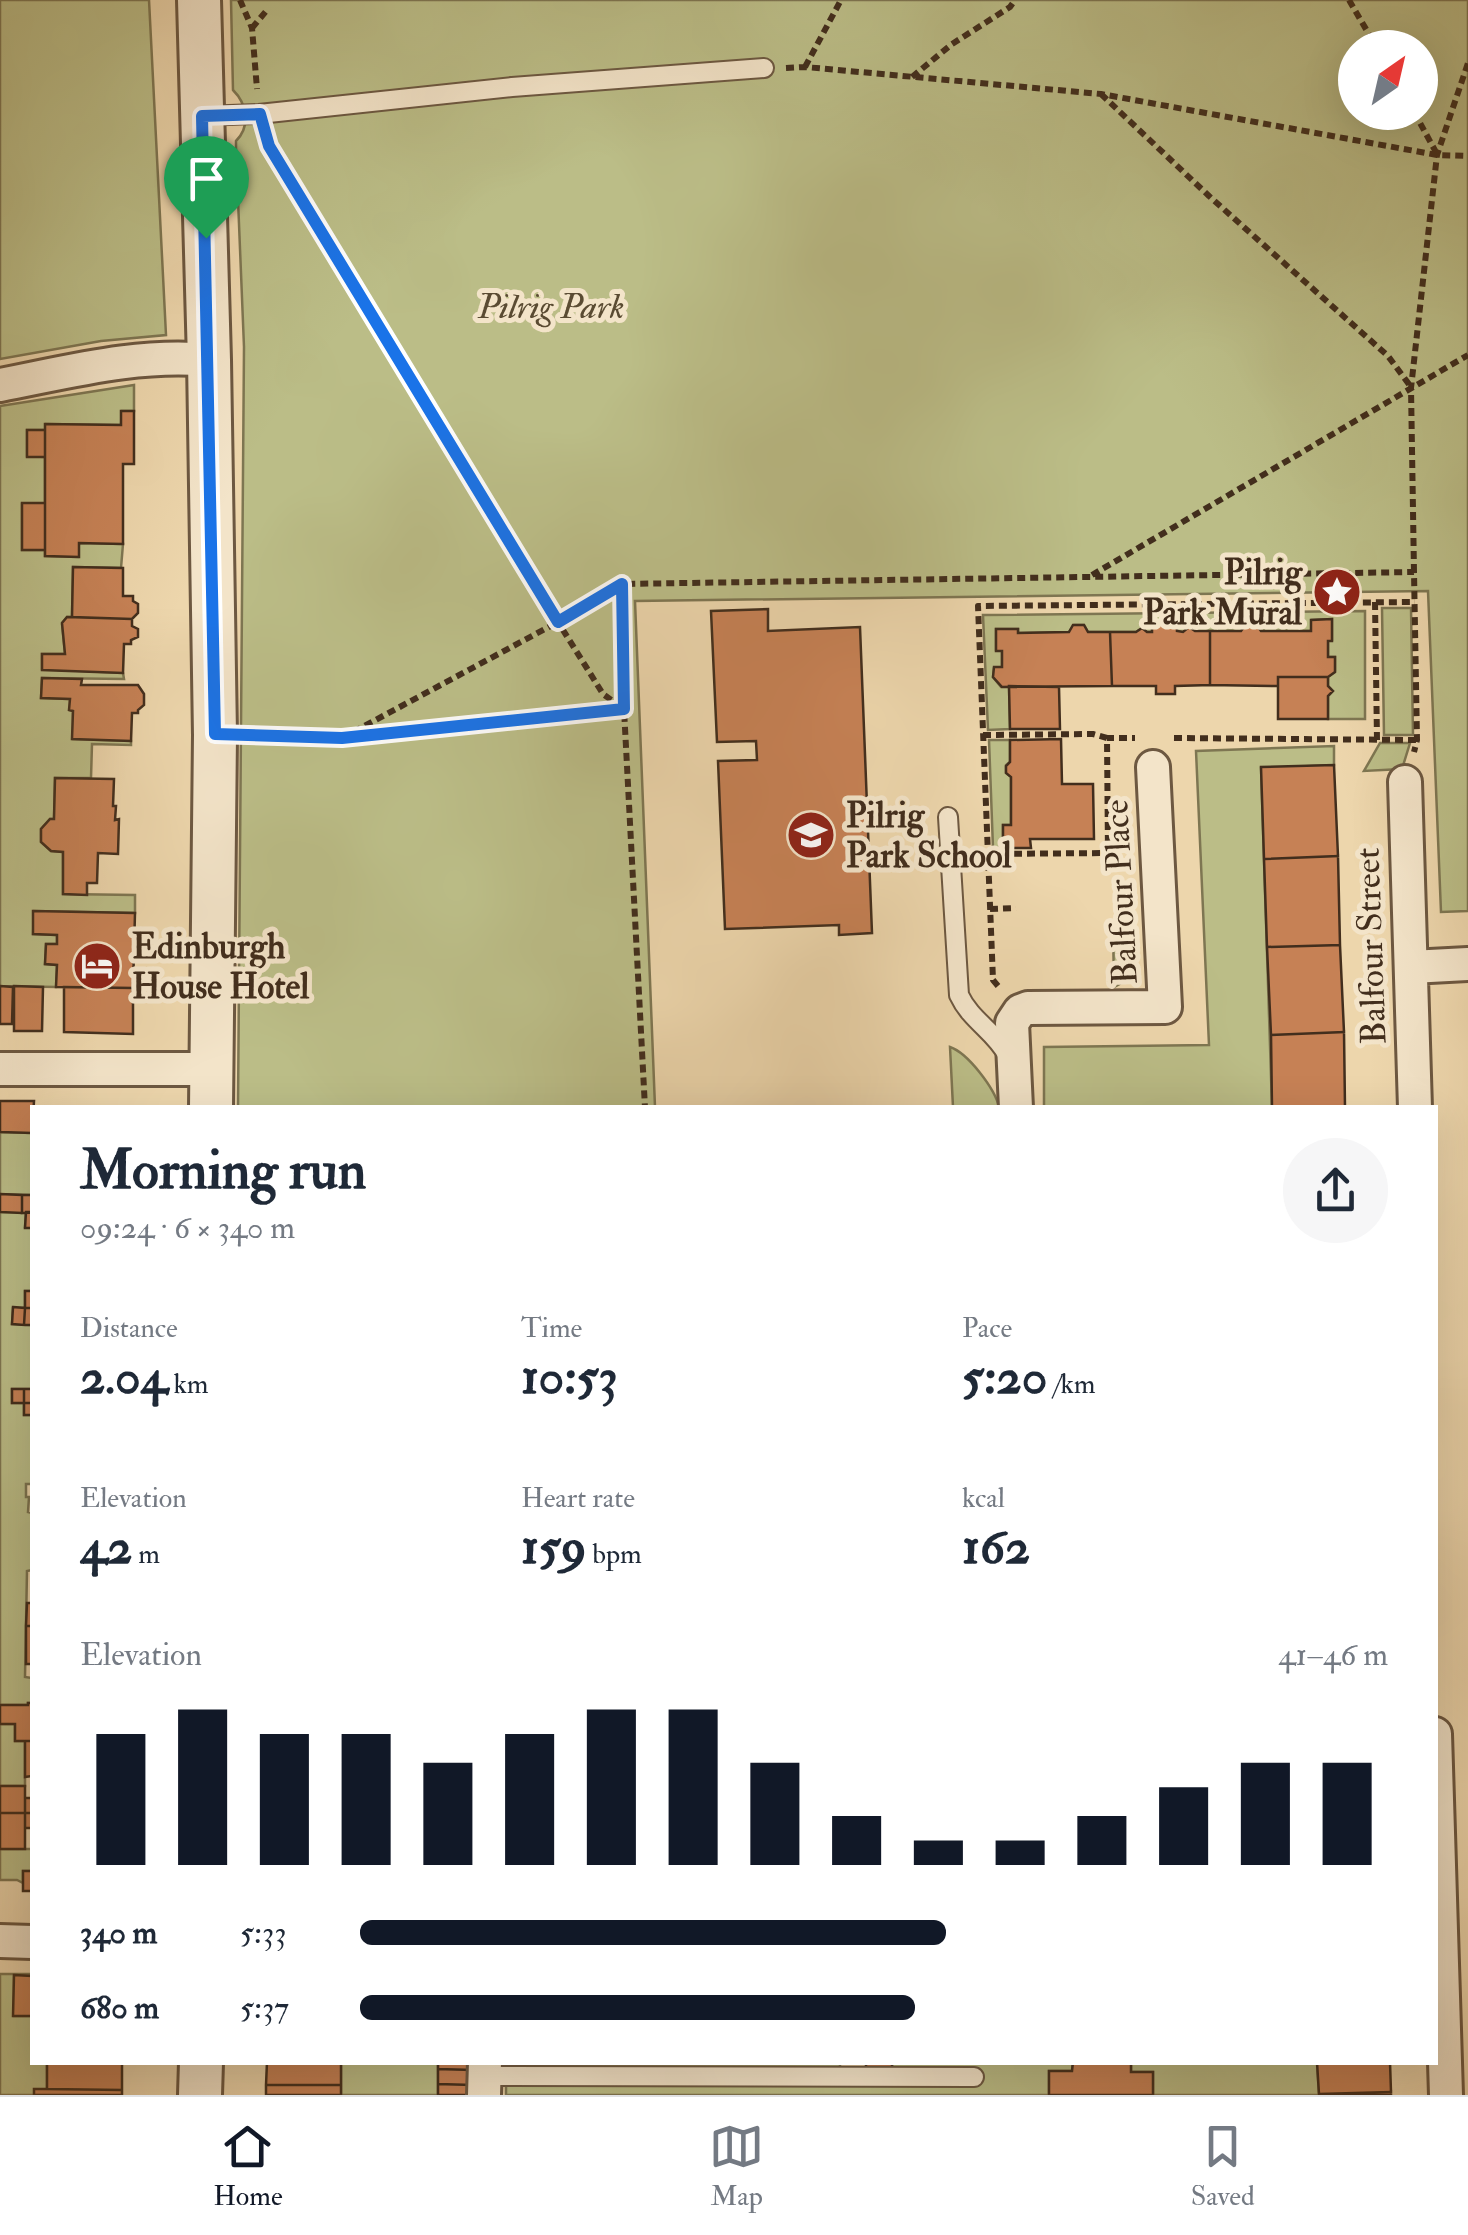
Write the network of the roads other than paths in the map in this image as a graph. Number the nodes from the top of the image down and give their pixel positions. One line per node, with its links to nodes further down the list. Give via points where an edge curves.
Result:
1 (199, 0): 3 (street)
2 (764, 68): 3 (lane)
3 (202, 116): 4 (street)
4 (209, 360): 5 (street, via 122,363); 12 (street)
5 (0, 385)
6 (1152, 752): 13 (street, Balfour Place, via 1166,1007 1020,1011 1012,1022)
7 (1406, 782): 10 (street, Balfour Street)
8 (948, 818): 13 (lane, via 959,995 1004,1049)
9 (1468, 964): 10 (street)
10 (1411, 967): 14 (street, Balfour Street)
11 (0, 1069): 12 (street)
12 (211, 1088)
13 (1015, 1091)
14 (1416, 1105)
15 (1438, 1884): 22 (street)
16 (0, 1941): 17 (street)
17 (30, 1942)
18 (201, 2065): 21 (street)
19 (974, 2077): 20 (lane)
20 (484, 2078)
21 (200, 2095)
22 (1446, 2095)

